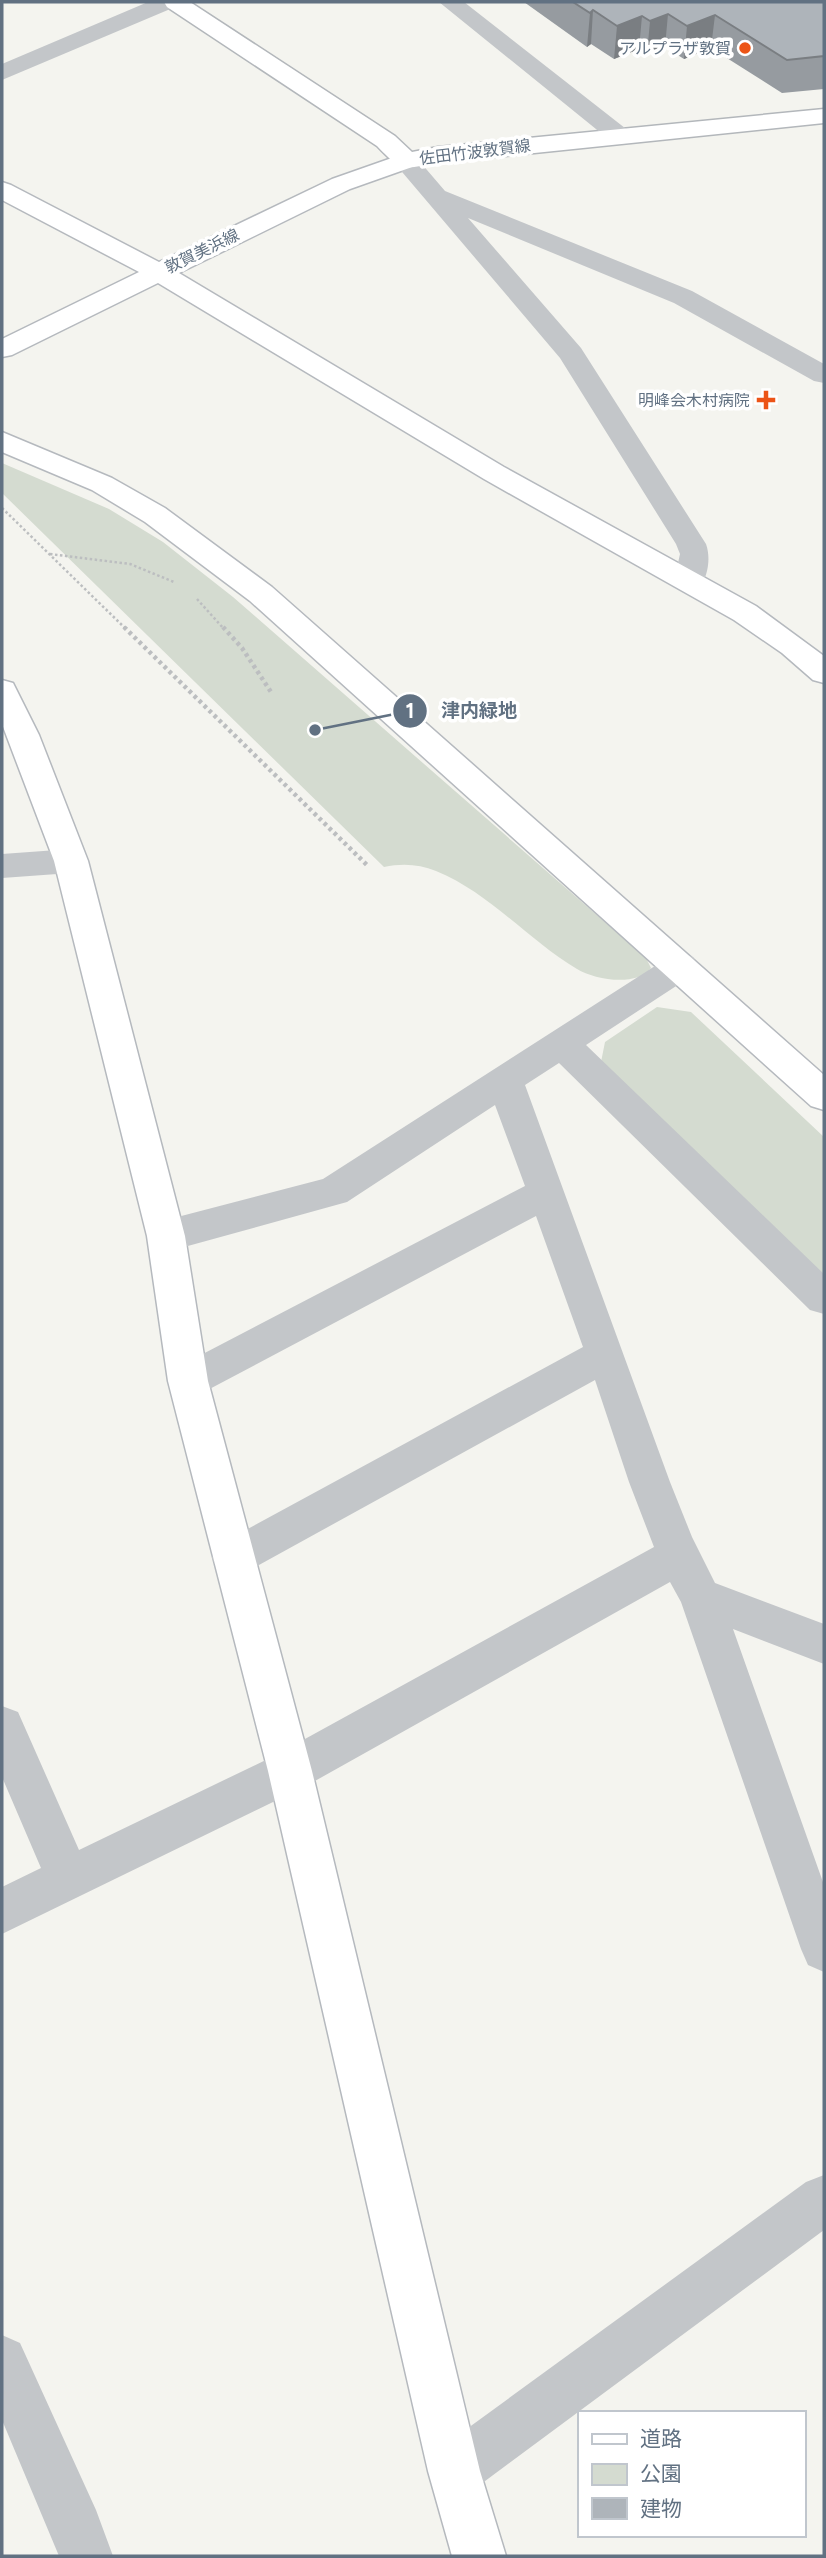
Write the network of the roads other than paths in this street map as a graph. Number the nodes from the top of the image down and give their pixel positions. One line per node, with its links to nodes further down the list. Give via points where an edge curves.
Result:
1 (167, 2): 4 (street)
2 (175, 2): 7 (street, 佐田竹波敦賀線, via 386,141)
3 (450, 2): 6 (street)
4 (2, 73)
5 (824, 116): 6 (street, 佐田竹波敦賀線)
6 (621, 137): 7 (street, 佐田竹波敦賀線)
7 (406, 161): 9 (street); 10 (street, 敦賀美浜線, via 341,184)
8 (2, 190): 10 (street)
9 (436, 195): 12 (street, via 683,297); 14 (street, via 570,354 691,544 695,554)
10 (158, 272): 11 (street, 敦賀美浜線); 14 (street, via 483,467)
11 (2, 349)
12 (824, 375)
13 (2, 441): 20 (street, via 103,484 155,514 250,585)
14 (689, 582): 15 (street, via 745,613)
15 (824, 672)
16 (2, 691): 17 (street)
17 (12, 736): 18 (street)
18 (71, 861): 19 (street); 25 (street)
19 (2, 866)
20 (681, 966): 21 (street); 23 (street)
21 (563, 1045): 22 (street); 26 (street)
22 (505, 1080): 24 (street); 25 (street, via 334,1191)
23 (824, 1096)
24 (544, 1194): 27 (street); 28 (street)
25 (166, 1236): 28 (street)
26 (824, 1298)
27 (605, 1355): 29 (street); 30 (street)
28 (188, 1381): 30 (street)
29 (677, 1556): 31 (street); 34 (street)
30 (233, 1558): 34 (street)
31 (700, 1597): 32 (street); 37 (street)
32 (824, 1644)
33 (2, 1727): 35 (street)
34 (290, 1771): 35 (street); 40 (street)
35 (69, 1879): 36 (street)
36 (2, 1912)
37 (824, 1949)
38 (824, 2200): 40 (street)
39 (2, 2361): 41 (street)
40 (454, 2471): 42 (street)
41 (86, 2556)
42 (480, 2556)

